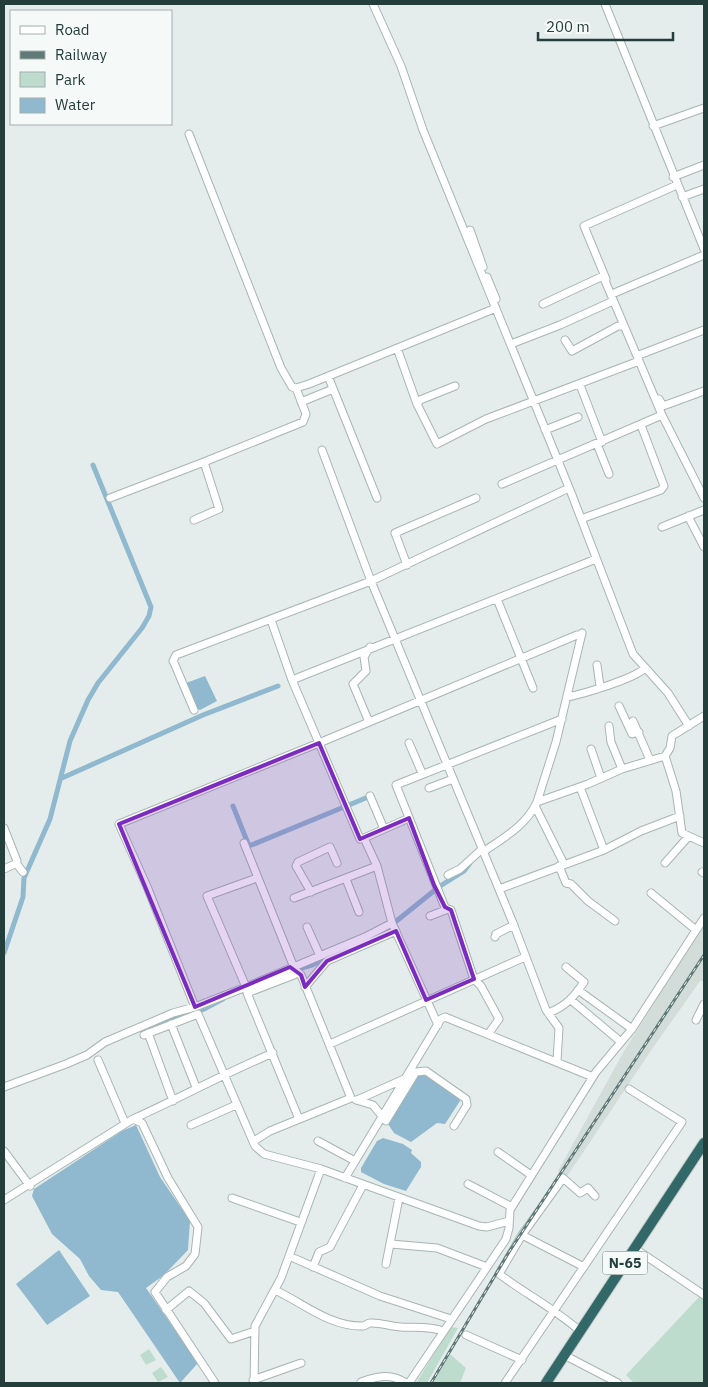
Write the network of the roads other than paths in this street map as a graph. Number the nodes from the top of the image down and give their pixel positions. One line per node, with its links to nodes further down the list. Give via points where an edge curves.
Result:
1 (373, 4): 16 (street, via 401,66 423,130)
2 (605, 4): 4 (street)
3 (704, 108): 4 (street)
4 (653, 126): 7 (street)
5 (189, 134): 26 (street, via 281,368 289,383)
6 (704, 165): 7 (street)
7 (674, 177): 8 (street)
8 (677, 185): 10 (street); 14 (street, via 584,226)
9 (704, 189): 10 (street)
10 (682, 197): 12 (street)
11 (470, 230): 20 (street)
12 (704, 249)
13 (704, 255): 14 (street)
14 (612, 297): 15 (street, via 603,276); 17 (street); 20 (street, via 560,325); 22 (street)
15 (543, 304)
16 (496, 308): 20 (street); 21 (street)
17 (624, 326): 19 (street, via 618,326 572,351); 22 (street)
18 (704, 330): 22 (street)
19 (565, 340)
20 (513, 343): 30 (street)
21 (397, 348): 23 (street); 31 (street)
22 (639, 358): 24 (street); 28 (street, via 663,406); 32 (street)
23 (328, 376): 26 (street); 27 (street)
24 (580, 385): 30 (street); 36 (street)
25 (455, 386): 31 (street)
26 (296, 388): 29 (street)
27 (333, 389): 29 (street); 44 (street)
28 (704, 391)
29 (301, 402): 39 (street, via 306,417 301,424)
30 (534, 402): 31 (street, via 483,420 437,444); 35 (street)
31 (417, 404)
32 (662, 415): 34 (street); 46 (street)
33 (578, 417): 35 (street)
34 (640, 425): 36 (street); 49 (street, via 664,486 661,490)
35 (545, 430): 38 (street)
36 (600, 443): 38 (street); 40 (street)
37 (322, 450): 55 (street)
38 (557, 460): 41 (street); 42 (street)
39 (204, 462): 43 (street); 50 (street, via 219,510)
40 (610, 474)
41 (502, 484)
42 (569, 488): 49 (street); 54 (street)
43 (110, 498)
44 (377, 498)
45 (476, 498): 54 (street, via 395,533)
46 (704, 498)
47 (704, 510): 48 (street)
48 (688, 516): 51 (street); 52 (street)
49 (581, 519): 53 (street)
50 (194, 520)
51 (662, 527)
52 (704, 547)
53 (596, 559): 56 (street); 62 (street, via 633,654)
54 (407, 565): 55 (street)
55 (371, 582): 57 (street); 58 (street)
56 (497, 599): 58 (street); 60 (street)
57 (272, 620): 63 (street); 69 (street, via 175,656 174,665)
58 (396, 638): 59 (street); 67 (street)
59 (370, 647): 63 (street); 73 (street, via 364,657 366,671 353,684)
60 (522, 658): 65 (street); 66 (street, via 579,634); 67 (street)
61 (597, 665): 64 (street)
62 (645, 668): 64 (street, via 639,674); 75 (street, via 668,693)
63 (292, 680): 78 (street)
64 (600, 686): 66 (street)
65 (533, 688)
66 (566, 697): 71 (street)
67 (420, 701): 73 (street); 82 (street)
68 (619, 706): 76 (street, via 632,734)
69 (194, 710)
70 (704, 716): 75 (street)
71 (562, 719): 82 (street); 90 (street)
72 (633, 720): 76 (street)
73 (369, 722): 78 (street)
74 (609, 726): 83 (street, via 611,742)
75 (689, 726): 80 (street, via 672,736)
76 (638, 732): 81 (street)
77 (409, 743): 84 (street)
78 (319, 744): 96 (street, via 360,839); 138 (street, via 119,824)
79 (591, 749): 86 (street)
80 (665, 756): 81 (street); 91 (street)
81 (650, 760): 83 (street)
82 (446, 763): 84 (street); 85 (street)
83 (622, 769): 86 (street)
84 (422, 773): 92 (street, via 396,785)
85 (453, 778): 88 (street); 100 (street)
86 (601, 778): 87 (street)
87 (580, 787): 90 (street); 99 (street)
88 (429, 788)
89 (370, 796): 94 (street)
90 (536, 804): 100 (street, via 517,828); 104 (street)
91 (680, 816): 95 (street, via 682,833); 99 (street)
92 (410, 818): 94 (street); 115 (street)
93 (4, 828): 101 (street)
94 (384, 829): 96 (street)
95 (688, 837): 97 (street); 103 (street)
96 (364, 838): 105 (street)
97 (704, 843)
98 (244, 844): 109 (street)
99 (604, 850): 104 (street)
100 (482, 851): 108 (street); 111 (street)
101 (16, 863): 106 (street); 107 (street)
102 (337, 863): 112 (street, via 330,847 298,862 296,866)
103 (665, 863)
104 (562, 865): 111 (street); 119 (street, via 566,883)
105 (377, 866): 110 (street); 120 (street)
106 (4, 869)
107 (23, 872)
108 (448, 875)
109 (257, 878): 128 (street); 132 (street, via 207,896)
110 (346, 879): 112 (street); 116 (street)
111 (499, 889): 121 (street)
112 (311, 892): 114 (street)
113 (651, 893): 124 (street)
114 (294, 898)
115 (446, 910): 117 (street); 131 (street, via 451,910)
116 (359, 912)
117 (430, 916)
118 (704, 918): 124 (street)
119 (615, 921)
120 (392, 923): 123 (street); 126 (street)
121 (514, 925): 125 (street); 127 (street)
122 (307, 927): 126 (street)
123 (396, 930): 133 (street, via 327,961); 135 (street)
124 (696, 930): 143 (street)
125 (495, 937)
126 (320, 956): 128 (street)
127 (526, 957): 131 (street); 139 (street)
128 (293, 966): 130 (street); 132 (street)
129 (566, 967): 134 (street, via 584,982)
130 (298, 973): 133 (street); 147 (street, via 248,993)
131 (474, 979): 135 (street); 144 (street, via 499,1019)
132 (246, 987): 138 (street)
133 (305, 987): 146 (street)
134 (578, 990): 136 (street); 143 (street)
135 (426, 1000): 142 (street); 146 (street)
136 (570, 1000): 139 (street); 145 (street)
137 (704, 1004): 140 (street)
138 (195, 1007): 153 (street, via 173,1013 105,1042 87,1055)
139 (548, 1013): 149 (street, via 559,1028)
140 (696, 1020)
141 (171, 1024): 150 (street, via 198,1014); 154 (street); 157 (street, via 146,1034)
142 (438, 1025): 144 (street, via 445,1017); 152 (street)
143 (632, 1029): 145 (street)
144 (489, 1033): 149 (street)
145 (620, 1042): 151 (street)
146 (330, 1044): 156 (street)
147 (273, 1053): 150 (street); 160 (street)
148 (98, 1060): 162 (street)
149 (557, 1061): 151 (street)
150 (223, 1075): 154 (street); 158 (street)
151 (593, 1077): 172 (street)
152 (405, 1079): 156 (street); 161 (street)
153 (4, 1087)
154 (196, 1087): 157 (street)
155 (629, 1089): 191 (street, via 682,1122)
156 (354, 1099): 160 (street); 161 (street, via 373,1105)
157 (173, 1101): 159 (street)
158 (236, 1105): 163 (street); 165 (street)
159 (133, 1119): 162 (street); 194 (street, via 142,1124 168,1178 198,1226 195,1254 186,1266 167,1277 155,1292)
160 (299, 1119): 165 (street)
161 (382, 1119): 164 (street, via 386,1121 416,1072 426,1071 466,1100); 170 (street)
162 (125, 1123): 176 (street)
163 (191, 1125)
164 (454, 1126)
165 (254, 1141): 171 (street, via 264,1154)
166 (318, 1141): 170 (street)
167 (704, 1143): 186 (highway, N-65)
168 (4, 1152): 176 (street)
169 (498, 1152): 172 (street)
170 (355, 1161): 173 (street)
171 (321, 1168): 173 (street); 183 (street)
172 (532, 1175): 181 (street)
173 (345, 1178): 175 (street)
174 (468, 1184): 181 (street)
175 (363, 1185): 179 (street); 189 (street, via 330,1247 319,1252)
176 (30, 1186): 180 (street)
177 (595, 1196): 184 (street, via 588,1188 580,1193 563,1178)
178 (232, 1198): 183 (street)
179 (399, 1198): 182 (street, via 479,1226); 185 (street)
180 (4, 1200)
181 (512, 1207): 182 (street)
182 (509, 1221): 190 (street, via 506,1239)
183 (300, 1222): 187 (street)
184 (522, 1234): 191 (street); 195 (street, via 499,1274)
185 (391, 1244): 188 (street); 190 (street, via 437,1248)
186 (634, 1248): 193 (street); 199 (highway, N-65)
187 (288, 1256): 189 (street); 192 (street)
188 (386, 1264)
189 (313, 1267): 196 (street, via 380,1296)
190 (487, 1267): 196 (street)
191 (584, 1267): 195 (street)
192 (275, 1290): 197 (street); 198 (street, via 305,1309 345,1322)
193 (704, 1295)
194 (166, 1310): 197 (street, via 188,1291 204,1303 231,1339); 206 (street)
195 (554, 1312): 199 (street); 202 (street)
196 (451, 1319): 198 (street)
197 (255, 1331): 204 (street)
198 (443, 1331): 207 (street)
199 (580, 1331): 201 (highway, N-65)
200 (466, 1335): 202 (street)
201 (564, 1355): 209 (highway, N-65); 210 (street)
202 (522, 1360): 208 (street)
203 (301, 1363): 204 (street)
204 (254, 1382)
205 (361, 1382): 207 (street, via 386,1376 398,1377)
206 (216, 1383)
207 (408, 1383)
208 (505, 1383)
209 (546, 1383)
210 (618, 1383)

